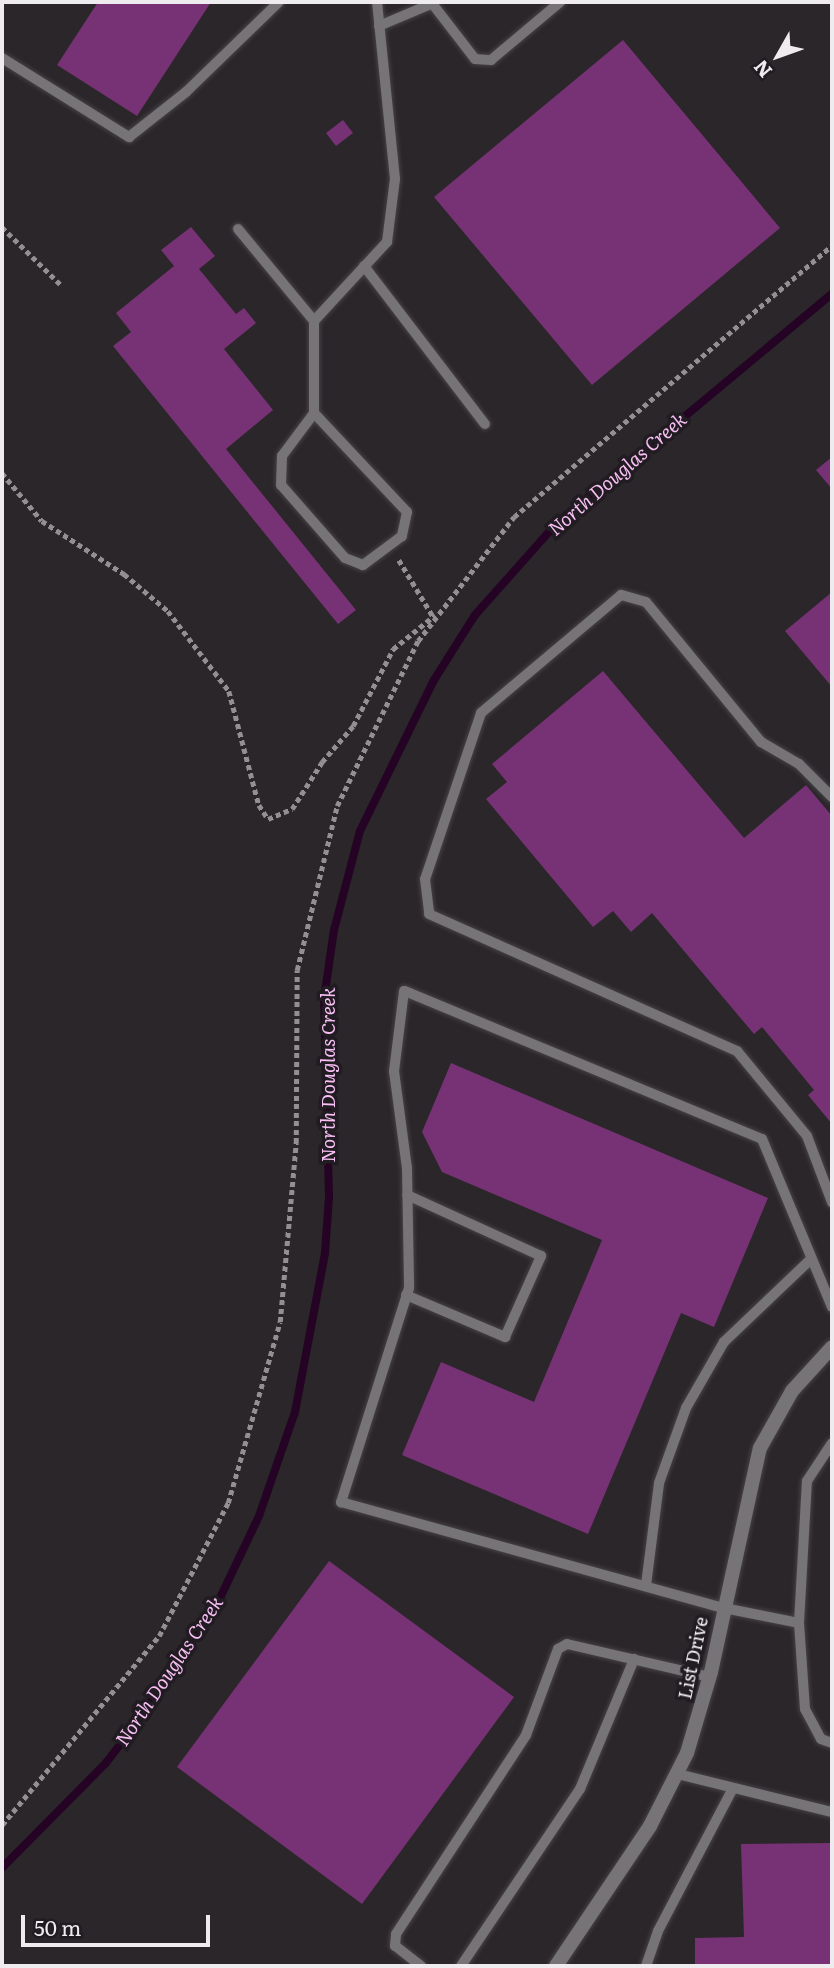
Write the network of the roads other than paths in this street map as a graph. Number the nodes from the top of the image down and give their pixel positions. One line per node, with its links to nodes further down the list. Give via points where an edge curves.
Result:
1 (279, 2): 6 (lane, via 186,92 129,137)
2 (377, 2): 5 (lane)
3 (560, 2): 4 (lane, via 491,60 475,59)
4 (431, 3): 5 (lane)
5 (379, 26): 8 (lane, via 395,179 387,242)
6 (2, 58)
7 (238, 229): 9 (lane)
8 (364, 266): 9 (lane); 11 (lane)
9 (314, 321): 10 (lane)
10 (314, 413): 10 (lane, via 407,512 402,536 363,565 345,558 281,485 282,456)
11 (485, 424)
12 (832, 797): 14 (lane, via 799,764 761,741 646,602 621,594 481,713 425,879 429,914 737,1051 807,1136)
13 (407, 1195): 15 (lane, via 394,1071 404,991 762,1139); 16 (lane); 16 (lane, via 541,1256 505,1337)
14 (832, 1202)
15 (810, 1260): 17 (lane); 20 (lane, via 724,1342 686,1408 659,1483)
16 (406, 1295): 20 (lane, via 341,1502)
17 (832, 1307)
18 (832, 1347): 21 (street, List Drive, via 792,1391 760,1448)
19 (832, 1443): 22 (lane, via 807,1481)
20 (646, 1585): 21 (lane)
21 (724, 1608): 22 (lane); 24 (street, List Drive)
22 (799, 1623): 25 (lane, via 805,1709 821,1739)
23 (634, 1659): 24 (lane); 29 (lane, via 567,1644 558,1649 526,1735 396,1934 395,1946); 30 (lane, via 580,1789)
24 (710, 1677): 26 (street, List Drive)
25 (832, 1743)
26 (678, 1774): 27 (lane); 31 (street, List Drive, via 627,1863)
27 (733, 1788): 28 (lane); 32 (lane, via 658,1930)
28 (832, 1812)
29 (421, 1966)
30 (461, 1966)
31 (556, 1966)
32 (646, 1966)

